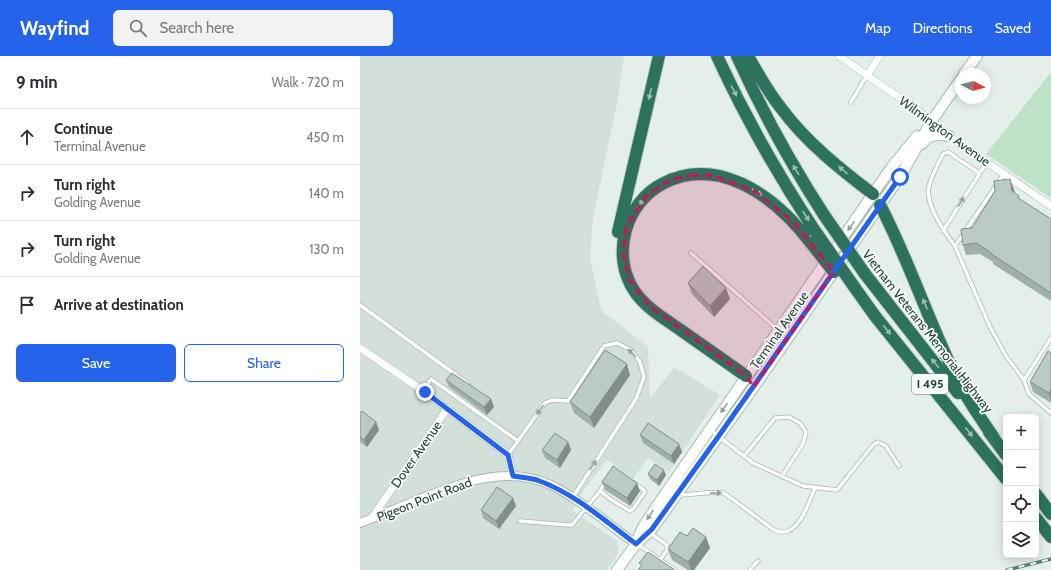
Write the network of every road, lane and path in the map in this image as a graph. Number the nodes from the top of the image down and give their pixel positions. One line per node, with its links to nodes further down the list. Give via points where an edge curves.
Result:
1 (658, 56): 30 (highway, one-way to 30, via 618,234 616,253 619,272 629,294 644,312)
2 (717, 56): 24 (highway, I 495, one-way to 24, bridge, via 788,190)
3 (737, 56): 39 (highway, Vietnam Veterans Memorial Highway / I 495, one-way to 3, bridge, via 865,274 824,215 794,167)
4 (748, 56): 18 (highway, one-way to 4, via 807,138 781,109)
5 (839, 56): 9 (street, Wilmington Avenue)
6 (880, 56): 9 (street)
7 (977, 56): 8 (main road)
8 (968, 68)
9 (867, 74): 11 (lane); 12 (street, Wilmington Avenue)
10 (955, 88): 12 (main road, Terminal Avenue)
11 (851, 102)
12 (931, 122): 13 (street, Wilmington Avenue); 17 (main road, Terminal Avenue); 18 (main road, Terminal Avenue, via 901,156)
13 (948, 136): 14 (street, Wilmington Avenue); 17 (main road, via 937,134 925,140)
14 (986, 162): 15 (lane); 16 (street, Wilmington Avenue)
15 (979, 173): 21 (lane, one-way to 15); 21 (lane, via 948,152 943,154 928,187 929,198)
16 (1004, 174): 20 (street, Wilmington Avenue); 22 (lane)
17 (900, 177): 19 (main road, Terminal Avenue)
18 (874, 194): 19 (main road); 26 (main road, Terminal Avenue, one-way to 26)
19 (880, 206): 27 (main road, Terminal Avenue); 39 (highway, one-way to 19, via 956,378)
20 (1051, 206)
21 (943, 230): 22 (lane)
22 (955, 246): 31 (lane, via 990,327 1006,356)
23 (691, 252): 26 (lane)
24 (854, 292): 30 (highway, one-way to 24, bridge, via 655,312 636,293 629,280 623,261 623,239 629,219 646,196 663,183 684,176 712,175 733,180 761,195 787,216); 47 (highway, I 495, one-way to 47)
25 (360, 305): 32 (lane)
26 (778, 330): 27 (lane); 30 (main road, Terminal Avenue)
27 (788, 338): 33 (main road, Terminal Avenue)
28 (1051, 338): 31 (lane)
29 (360, 348): 34 (street)
30 (744, 379): 33 (main road); 37 (main road, Terminal Avenue, one-way to 37)
31 (1024, 380): 36 (lane, via 1029,394)
32 (467, 383)
33 (754, 387): 38 (main road, Terminal Avenue)
34 (423, 391): 35 (street); 40 (lane, via 431,379)
35 (447, 409): 42 (street); 57 (street, Dover Avenue)
36 (1051, 413)
37 (709, 430): 38 (lane); 63 (main road, Terminal Avenue, one-way to 63, via 644,525)
38 (718, 437): 43 (lane); 52 (main road, Terminal Avenue)
39 (994, 438): 41 (highway, Vietnam Veterans Memorial Highway / I 495)
40 (518, 441): 42 (lane); 53 (lane, one-way to 40, via 636,399 644,377 640,362 632,350 617,343 604,346 568,401 552,400 545,403)
41 (1003, 451)
42 (508, 455): 45 (street)
43 (744, 456): 46 (lane, via 753,463); 46 (lane, via 776,418 789,416 800,423 806,432 803,444)
44 (899, 466): 50 (lane, via 885,445 878,442 837,490)
45 (513, 476): 53 (street, Pigeon Point Road, via 536,480); 57 (street, Pigeon Point Road, via 500,475 469,481)
46 (782, 476): 50 (lane, via 803,486)
47 (1003, 476)
48 (607, 479): 51 (lane)
49 (628, 479): 51 (lane, via 645,492 630,511)
50 (815, 488): 52 (lane, one-way to 50, via 724,493 774,530 783,532 798,525)
51 (600, 490): 55 (lane)
52 (677, 495): 61 (main road, Terminal Avenue)
53 (572, 498): 55 (street, Pigeon Point Road)
54 (1039, 498): 56 (highway)
55 (586, 507): 58 (lane, via 572,525 568,526); 63 (street, Pigeon Point Road)
56 (1051, 514)
57 (371, 519): 60 (street, Pigeon Point Road)
58 (520, 521)
59 (1039, 522): 62 (highway)
60 (360, 523)
61 (649, 532): 63 (main road, Terminal Avenue); 66 (lane, via 667,545 667,550)
62 (1051, 537)
63 (636, 544): 64 (lane); 68 (main road, Terminal Avenue)
64 (650, 553): 65 (lane); 66 (lane)
65 (646, 559)
66 (660, 560): 69 (lane)
67 (758, 561): 70 (lane)
68 (617, 570)
69 (675, 570)
70 (750, 570)

